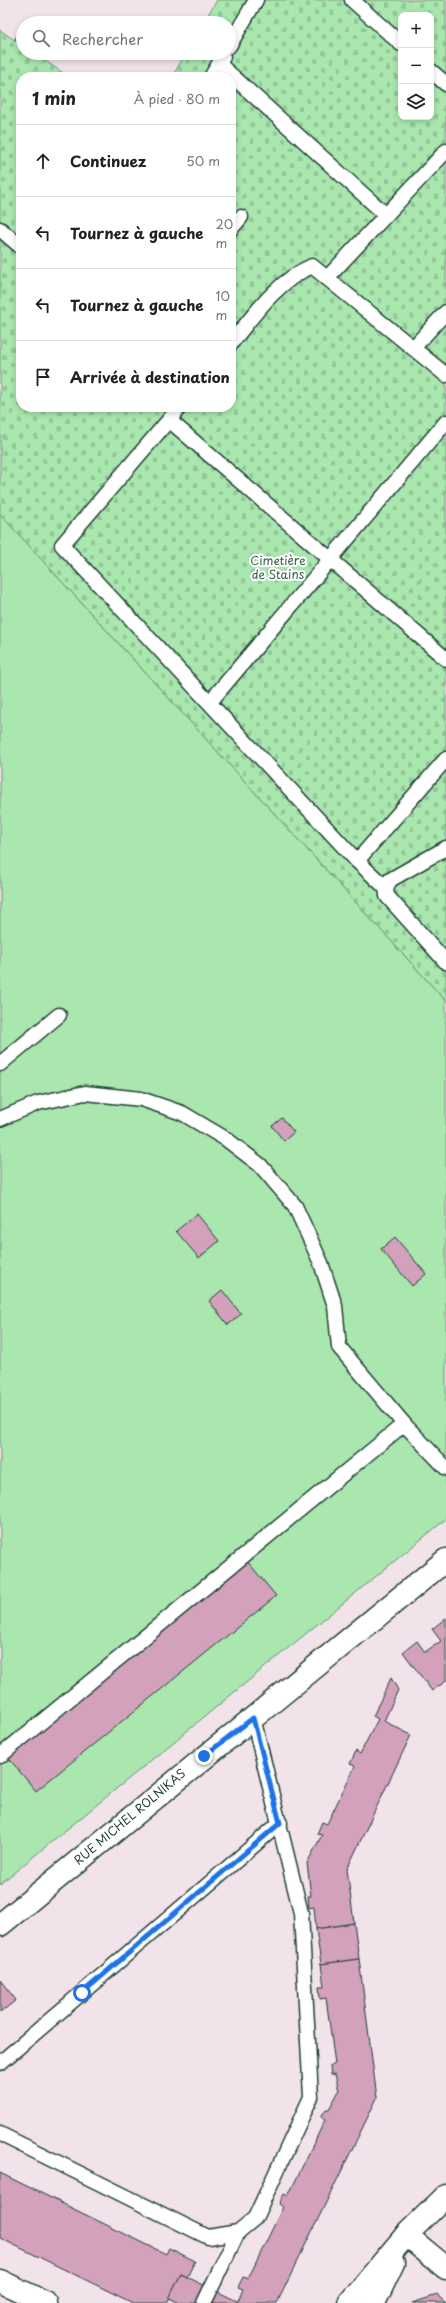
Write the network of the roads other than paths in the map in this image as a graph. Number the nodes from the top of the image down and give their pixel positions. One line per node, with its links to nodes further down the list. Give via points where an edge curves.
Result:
1 (256, 0): 3 (lane)
2 (352, 0): 4 (lane)
3 (236, 34)
4 (398, 41)
5 (221, 60): 7 (lane)
6 (224, 60): 11 (lane)
7 (214, 72)
8 (434, 74): 9 (lane)
9 (446, 84)
10 (446, 151): 11 (lane)
11 (386, 215): 16 (lane)
12 (241, 217): 13 (lane)
13 (236, 223)
14 (0, 229): 15 (lane)
15 (16, 242)
16 (327, 278): 18 (lane, via 312,266 296,272 267,299); 19 (lane)
17 (446, 312): 19 (lane)
18 (236, 338)
19 (413, 348): 20 (lane)
20 (446, 375)
21 (176, 412): 22 (lane)
22 (169, 420): 24 (lane); 26 (lane, via 62,545)
23 (446, 422): 24 (lane)
24 (330, 559): 25 (lane); 26 (lane)
25 (446, 659)
26 (210, 702): 29 (lane)
27 (446, 759): 29 (lane)
28 (446, 848): 30 (lane, via 390,880)
29 (357, 860): 30 (lane)
30 (386, 888): 31 (lane, via 387,896)
31 (446, 962)
32 (59, 1015): 33 (lane)
33 (0, 1064)
34 (0, 1119): 35 (lane, via 38,1103 85,1093 141,1099 182,1113 226,1139 260,1165 295,1206 322,1263 335,1306 339,1347)
35 (404, 1424): 36 (lane); 39 (lane)
36 (446, 1468)
37 (446, 1560): 38 (street, RUE MICHEL ROLNIKAS)
38 (253, 1718): 40 (lane); 41 (street, RUE MICHEL ROLNIKAS)
39 (0, 1756)
40 (280, 1823): 42 (lane); 45 (lane, via 301,1913 312,2097 254,2218)
41 (0, 1925)
42 (0, 2064)
43 (0, 2134): 45 (lane, via 208,2237)
44 (446, 2196): 46 (street)
45 (238, 2232): 50 (lane)
46 (406, 2235): 47 (street); 51 (street); 52 (street)
47 (446, 2268)
48 (0, 2281): 49 (street)
49 (46, 2303)
50 (204, 2303)
51 (349, 2303)
52 (374, 2303)

